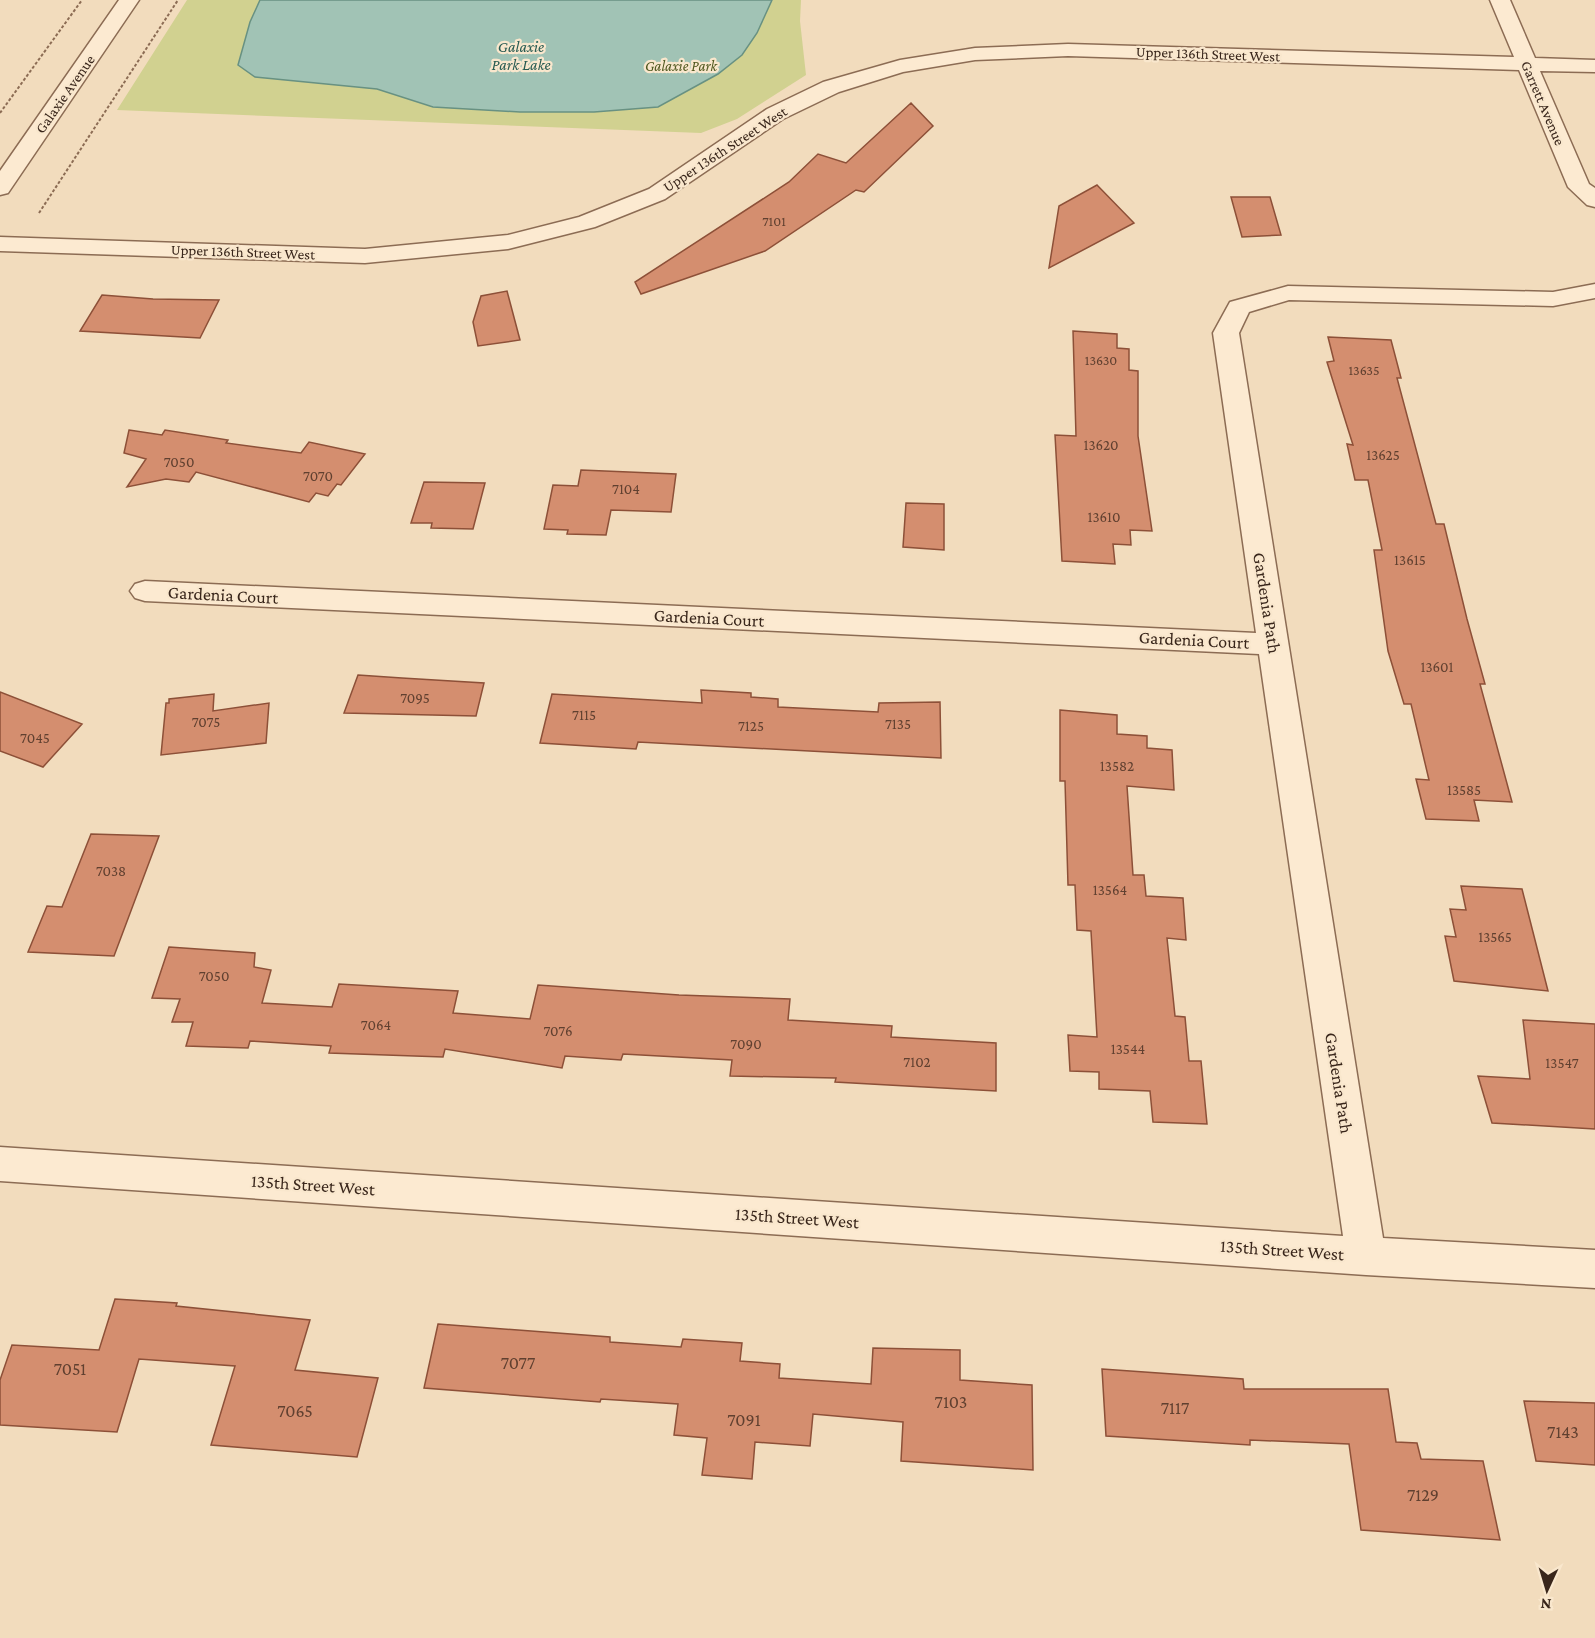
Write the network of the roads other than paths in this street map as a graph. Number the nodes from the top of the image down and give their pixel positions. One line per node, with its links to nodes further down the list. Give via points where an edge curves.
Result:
1 (129, 0): 5 (street, Galaxie Avenue)
2 (1500, 0): 3 (street, Garrett Avenue)
3 (1526, 64): 4 (street, Upper 136th Street West); 6 (street, Garrett Avenue, via 1579,187); 7 (street, Upper 136th Street West, via 1068,50 975,54 900,66 831,87 775,114 657,194 587,222 508,242 364,256)
4 (1595, 66)
5 (0, 188)
6 (1595, 200)
7 (10, 244)
8 (1595, 291): 10 (street, Gardenia Path, via 1553,298 1288,293 1239,307 1226,333)
9 (145, 591): 10 (street, Gardenia Court)
10 (1273, 644): 12 (street, Gardenia Path)
11 (0, 1164): 12 (street, 135th Street West)
12 (1365, 1256): 13 (street, 135th Street West)
13 (1595, 1269)

